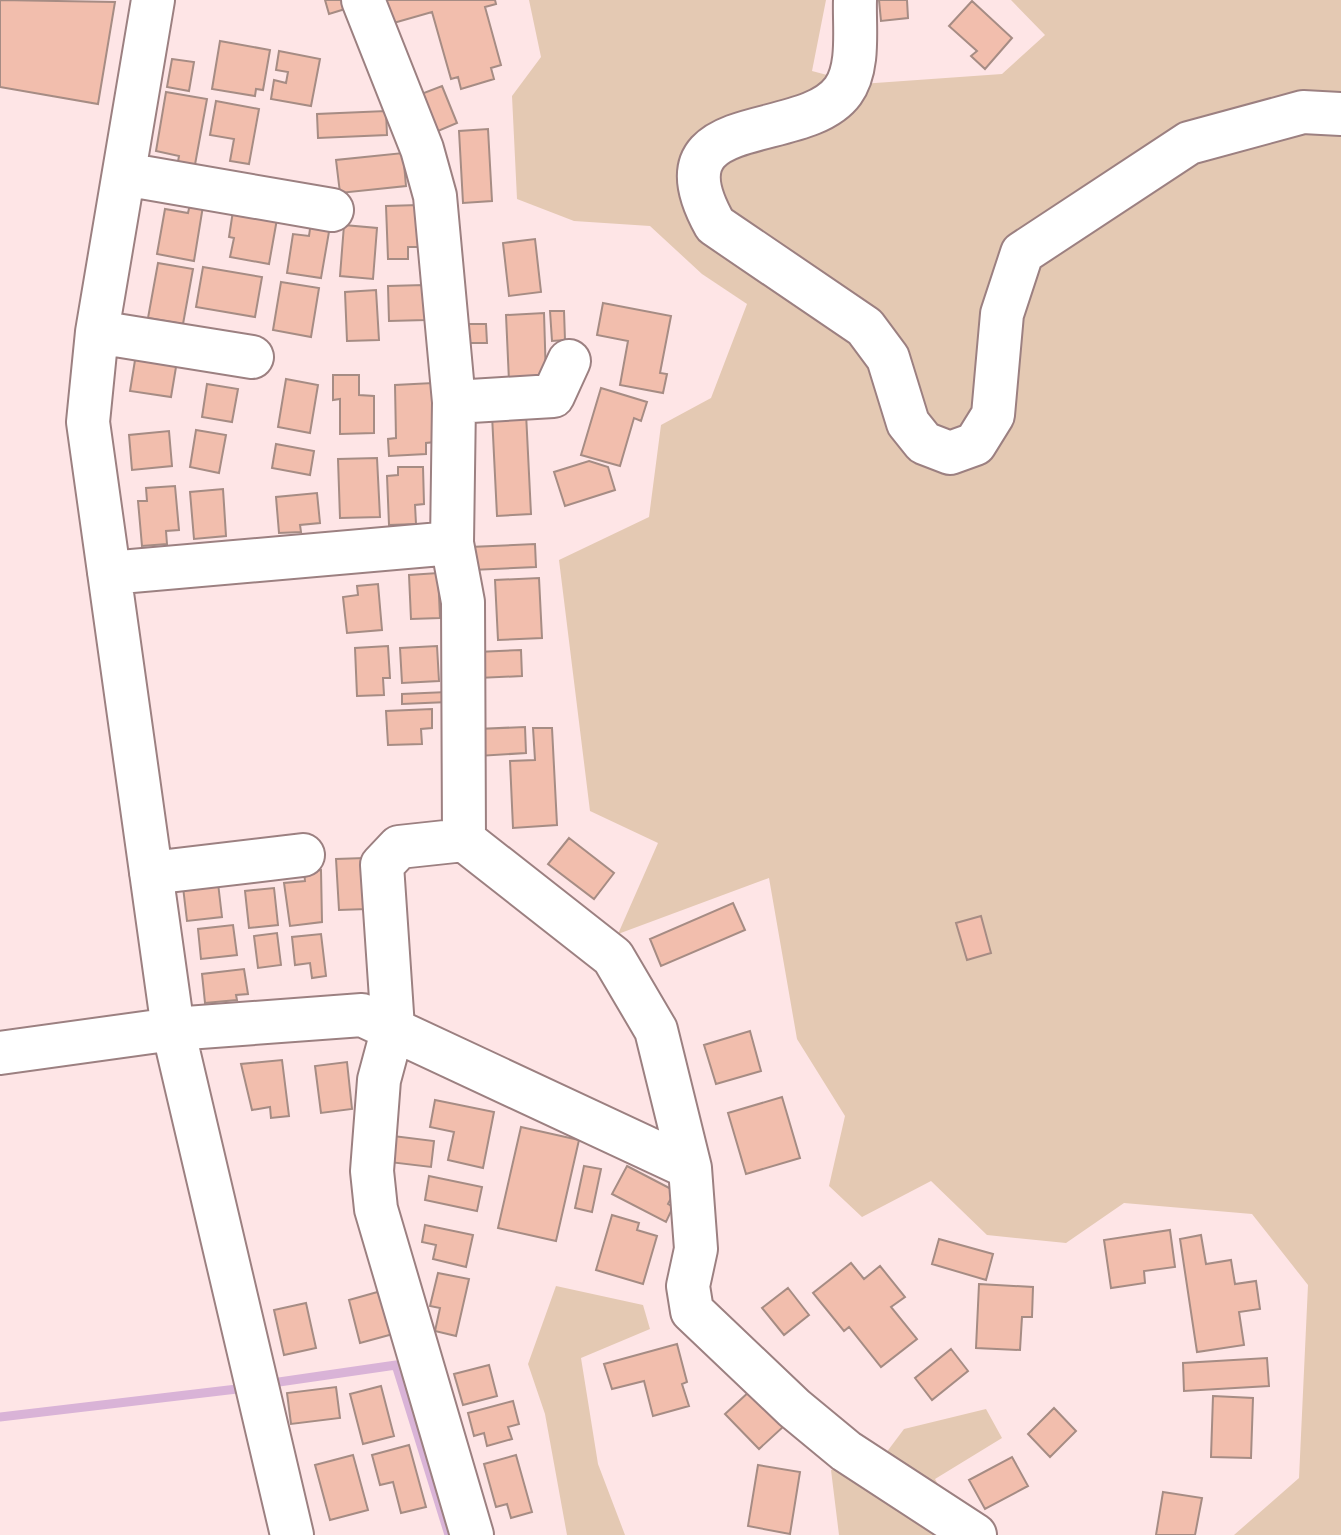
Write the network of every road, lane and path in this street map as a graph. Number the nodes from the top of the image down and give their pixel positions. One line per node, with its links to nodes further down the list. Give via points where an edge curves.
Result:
1 (153, 0): 5 (street)
2 (363, 0): 10 (street, via 422,149 435,196)
3 (855, 0): 4 (street, via 853,63 844,91 822,108 723,140 705,156 698,180 701,200 715,225 865,327 888,358 908,423 924,443 950,453 975,444 993,415 1002,314 1022,253 1189,143 1303,112)
4 (1341, 114)
5 (124, 174): 6 (street); 7 (street)
6 (332, 210)
7 (97, 332): 8 (street); 12 (street, via 88,422)
8 (252, 357)
9 (569, 361): 10 (street, via 553,396)
10 (454, 402): 11 (street)
11 (452, 543): 12 (street); 13 (street, via 463,602)
12 (109, 573): 15 (street)
13 (464, 840): 16 (street, via 399,847 382,865); 19 (street, via 613,957 656,1030)
14 (303, 855): 15 (street)
15 (151, 873): 17 (street)
16 (393, 1028): 17 (street, via 362,1015); 19 (street); 21 (street, via 379,1080 372,1171 376,1209)
17 (173, 1029): 18 (street); 20 (street)
18 (0, 1053)
19 (690, 1168): 22 (street, via 696,1249 688,1286 692,1311 846,1451)
20 (292, 1535)
21 (472, 1535)
22 (975, 1535)

